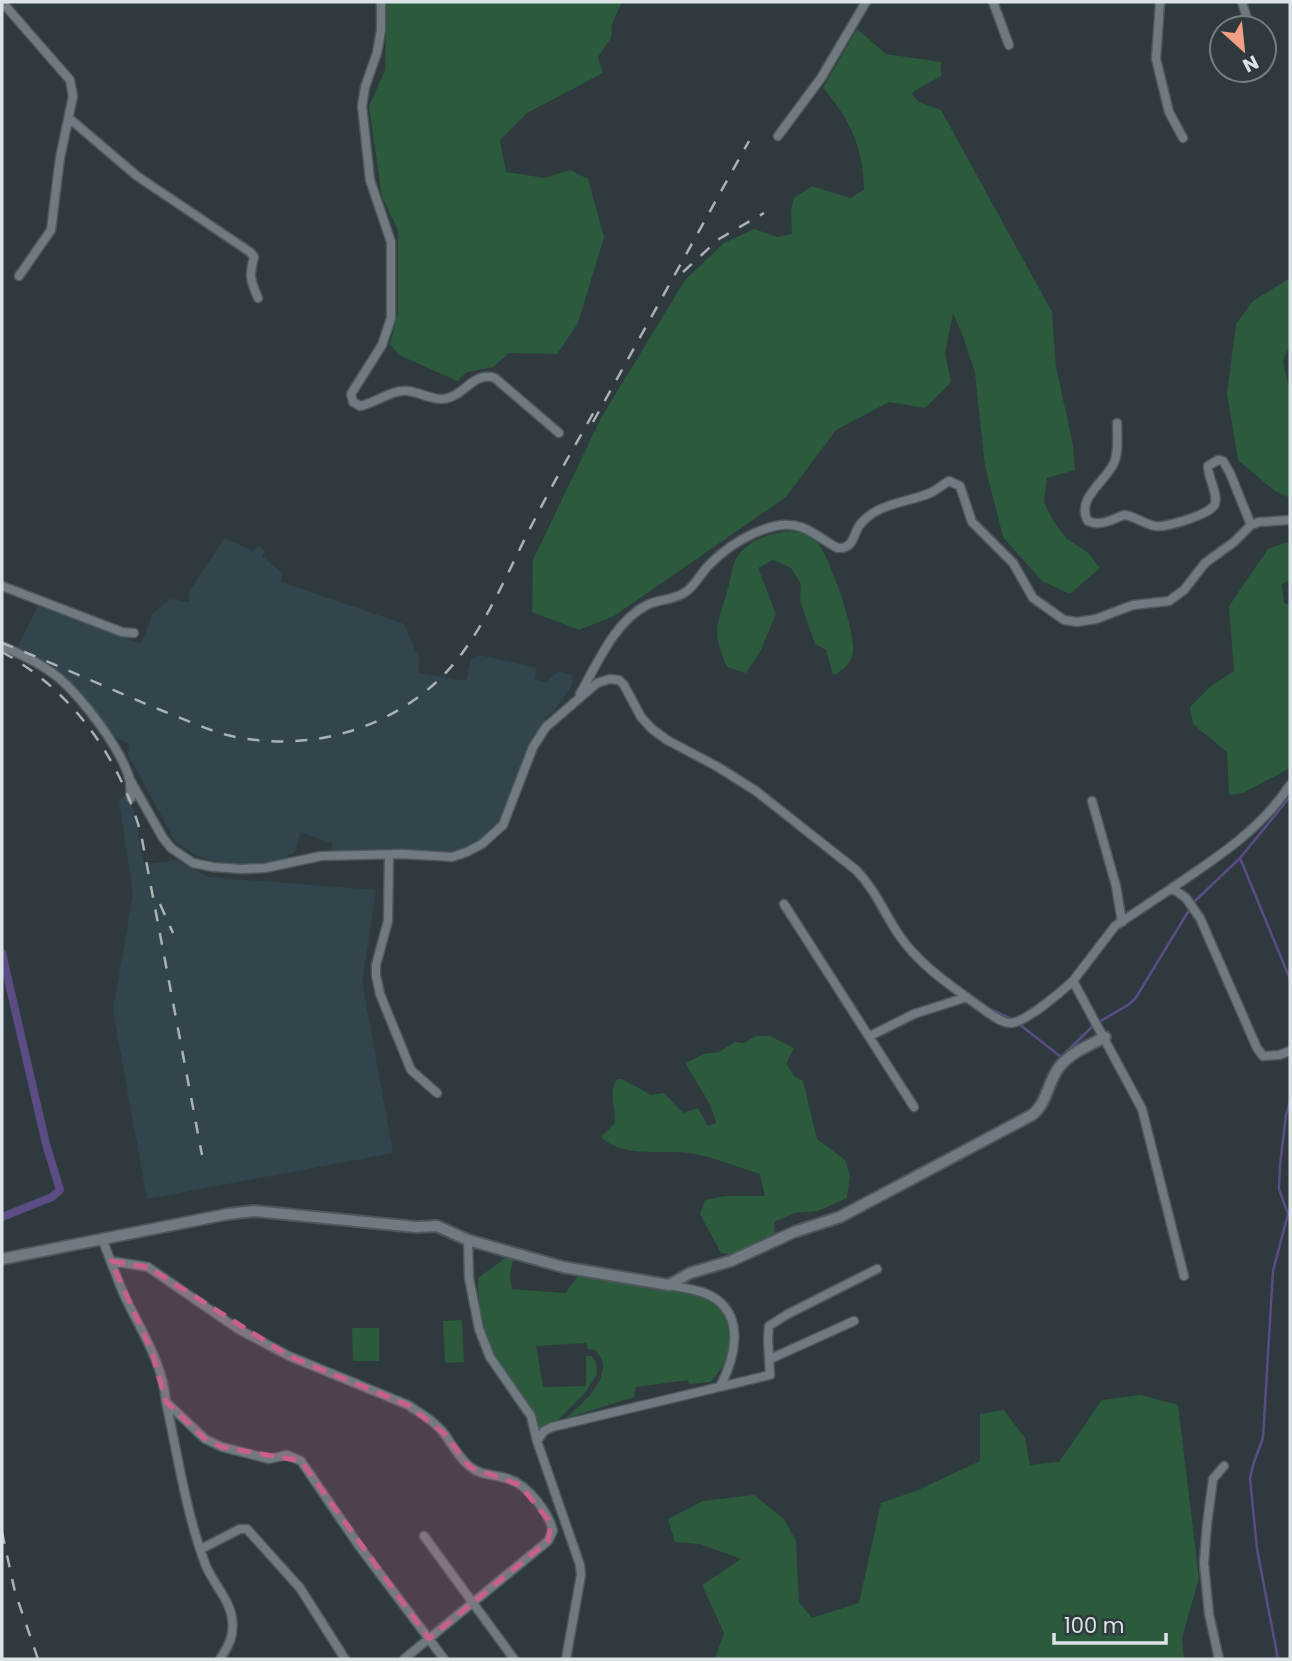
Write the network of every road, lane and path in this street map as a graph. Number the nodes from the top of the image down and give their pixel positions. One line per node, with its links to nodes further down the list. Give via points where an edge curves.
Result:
1 (2, 2): 7 (street, via 70,80)
2 (381, 2): 13 (street, via 377,53 362,106 370,180 391,242 391,318 382,345 351,398 360,406 400,391 443,399 486,376 495,378)
3 (866, 2): 8 (street, via 821,78)
4 (993, 2): 6 (street)
5 (1160, 2): 9 (street, via 1156,59 1169,111)
6 (1009, 45)
7 (69, 119): 10 (street, via 51,230); 11 (street, via 137,176 250,252 254,257 249,278)
8 (778, 136)
9 (1183, 138)
10 (19, 276)
11 (258, 298)
12 (1117, 424): 15 (street, via 1115,460 1084,507 1088,521 1102,523 1124,514 1163,527 1205,513 1215,501 1208,467 1218,460 1230,473)
13 (559, 433)
14 (1290, 520): 15 (street)
15 (1251, 526): 19 (street, via 1205,563 1177,596 1077,622 1065,620 1033,598 1013,563 972,523 964,493 949,481 927,495 886,506 870,516 845,548 800,527 773,525 724,552 685,593 657,601 633,615 607,644)
16 (2, 586): 17 (street)
17 (134, 633)
18 (2, 646): 20 (street, via 60,679 91,713)
19 (577, 699): 24 (street, via 545,727 510,811 494,835 452,857); 29 (street, via 597,682 619,680 652,729 756,791 856,870 909,947)
20 (130, 778): 22 (street); 24 (street, via 163,838 193,863 265,868 320,856)
21 (1290, 785): 25 (street, via 1260,822)
22 (131, 798)
23 (1092, 801): 27 (street)
24 (389, 855): 33 (street, via 388,921 376,975 411,1070)
25 (1169, 890): 27 (street); 32 (street, via 1192,905 1200,918 1263,1056)
26 (784, 904): 30 (street)
27 (1122, 922): 28 (street)
28 (1073, 981): 29 (street, via 1016,1021 1001,1021); 31 (street)
29 (967, 997): 30 (street, via 914,1014)
30 (870, 1036): 34 (street)
31 (1105, 1037): 40 (street, via 1142,1109); 41 (street, via 1057,1070 1041,1108 1032,1115 840,1217)
32 (1290, 1051)
33 (437, 1093)
34 (914, 1107)
35 (102, 1238): 36 (street, via 254,1211 437,1226); 37 (street); 38 (street)
36 (468, 1240): 41 (street, via 563,1267); 46 (street, via 469,1278 479,1329 490,1357 531,1416)
37 (2, 1259)
38 (111, 1261): 45 (street, via 152,1352); 50 (street, via 148,1267 238,1329 289,1356 408,1405 445,1434 470,1467 520,1485 541,1507 553,1531 548,1541)
39 (877, 1269): 43 (street, via 769,1326)
40 (1184, 1276)
41 (669, 1285): 44 (street, via 716,1298 731,1318 734,1351)
42 (854, 1321): 43 (street)
43 (770, 1359): 44 (street, via 770,1375)
44 (721, 1385): 46 (street, via 552,1427)
45 (166, 1402): 49 (street); 51 (street, via 205,1439 222,1447 269,1459 287,1455 301,1461)
46 (537, 1441): 57 (street, via 580,1565)
47 (1224, 1466): 58 (street, via 1213,1479 1204,1563)
48 (424, 1536): 50 (street)
49 (201, 1549): 52 (street, via 233,1618 232,1639); 53 (street, via 247,1529 300,1588)
50 (471, 1603): 51 (street); 56 (street)
51 (429, 1639): 54 (street); 55 (street)
52 (220, 1659)
53 (345, 1659)
54 (404, 1659)
55 (444, 1659)
56 (514, 1659)
57 (566, 1659)
58 (1219, 1659)

